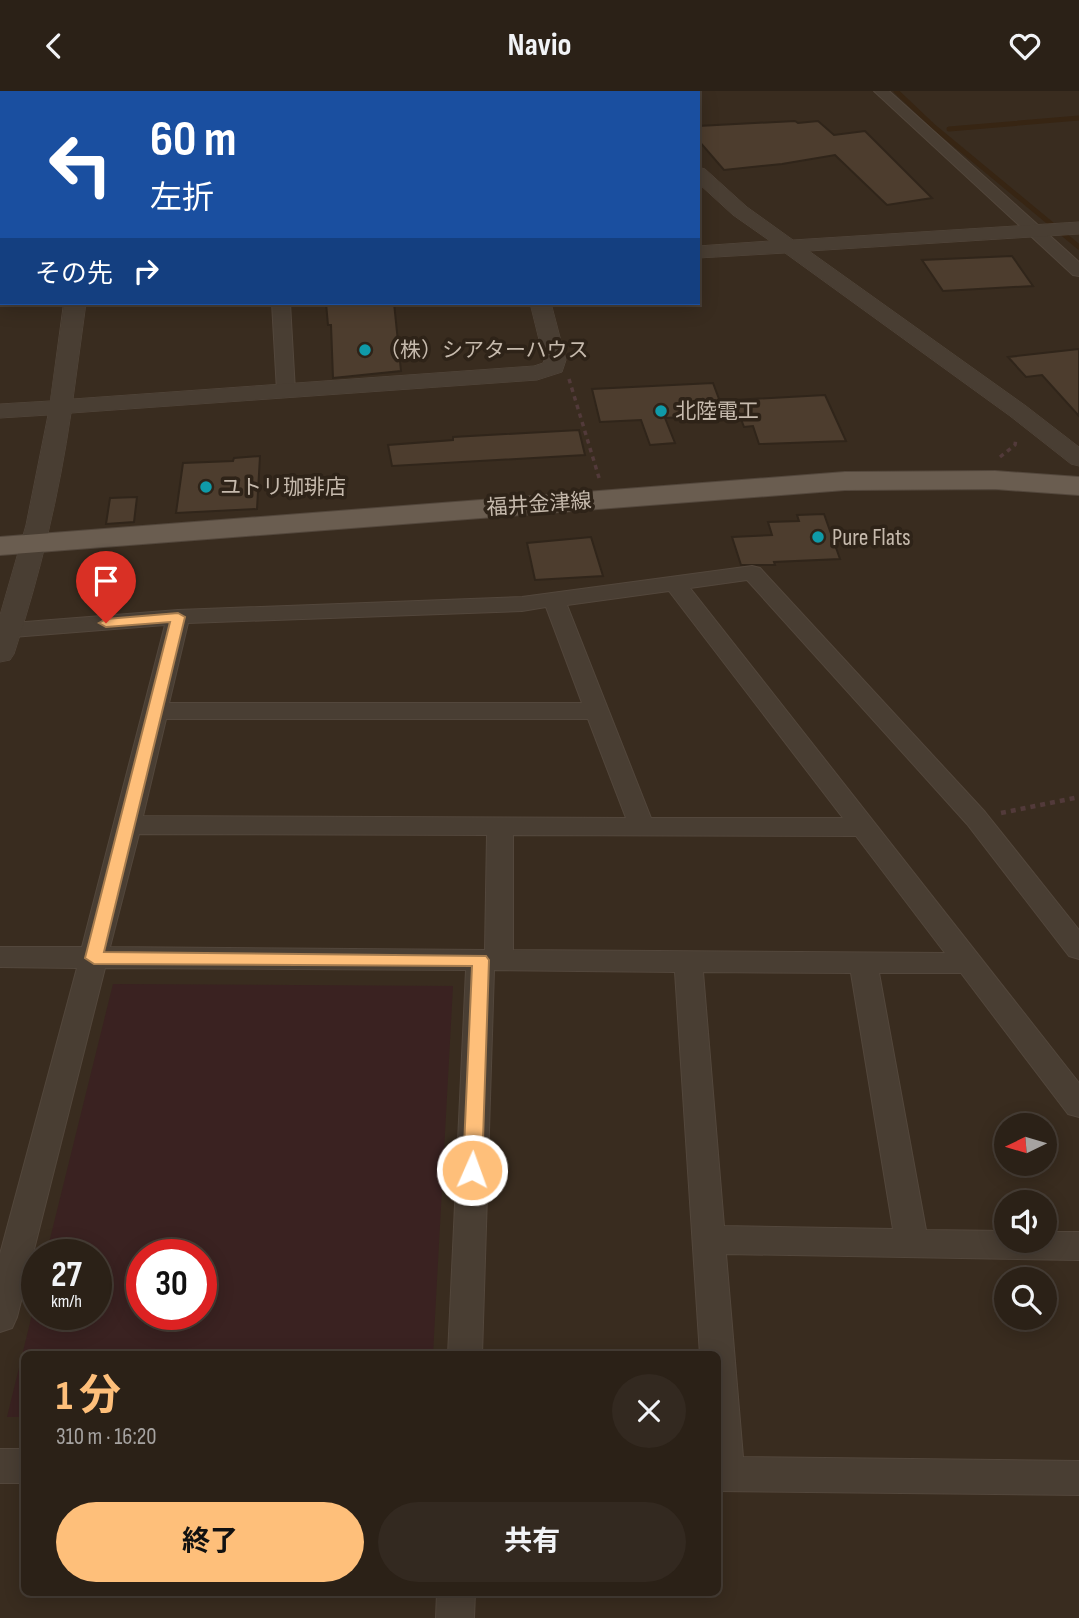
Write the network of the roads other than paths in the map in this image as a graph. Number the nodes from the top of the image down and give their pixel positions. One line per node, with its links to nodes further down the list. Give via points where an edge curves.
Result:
1 (881, 91): 4 (street)
2 (700, 175): 5 (street)
3 (1079, 228): 4 (street)
4 (1037, 232): 5 (street); 7 (street)
5 (791, 247): 6 (street); 14 (street)
6 (700, 253)
7 (1079, 271)
8 (75, 305): 12 (street)
9 (281, 305): 11 (street)
10 (541, 305): 11 (street, via 555,360 548,371)
11 (286, 391): 12 (street)
12 (62, 406): 13 (street); 16 (street)
13 (0, 411)
14 (1079, 459)
15 (1079, 486): 16 (main road, 福井金津線, via 964,479 845,481)
16 (32, 543): 17 (main road, 福井金津線); 21 (street)
17 (0, 546)
18 (676, 585): 19 (street); 28 (street); 29 (street, via 752,573 976,818)
19 (554, 600): 20 (street); 24 (street)
20 (178, 617): 21 (street); 23 (street)
21 (4, 631): 22 (street)
22 (0, 654)
23 (156, 711): 24 (street); 25 (street)
24 (597, 711): 27 (street)
25 (128, 825): 26 (street); 31 (street)
26 (500, 827): 27 (street); 32 (street)
27 (642, 827): 28 (street)
28 (864, 827): 35 (street)
29 (1079, 949)
30 (0, 957): 31 (street)
31 (94, 958): 32 (street); 40 (street)
32 (490, 960): 33 (street); 41 (street)
33 (688, 961): 34 (street); 37 (street)
34 (863, 962): 35 (street); 38 (street)
35 (969, 963): 36 (street)
36 (1079, 1105)
37 (709, 1240): 38 (street); 42 (street)
38 (912, 1243): 39 (street)
39 (1079, 1246)
40 (0, 1317)
41 (465, 1351)
42 (717, 1351)
43 (721, 1450): 46 (street)
44 (0, 1466): 45 (street)
45 (21, 1466)
46 (722, 1474): 47 (street)
47 (1079, 1478)
48 (456, 1596): 49 (street)
49 (455, 1618)

